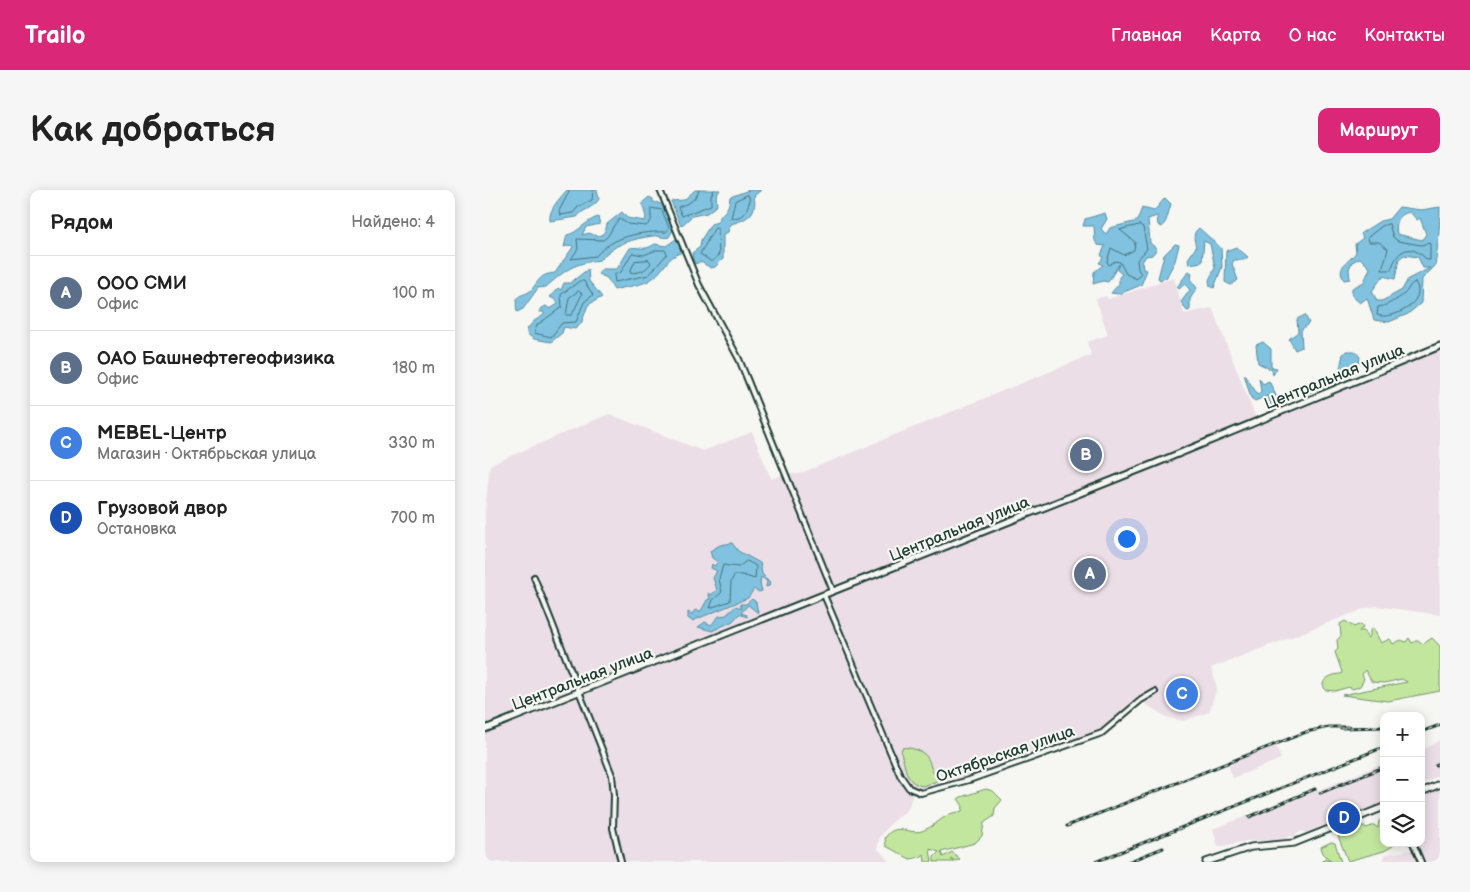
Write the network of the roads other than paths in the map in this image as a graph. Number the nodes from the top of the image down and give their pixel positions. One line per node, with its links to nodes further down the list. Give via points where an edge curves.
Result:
1 (660, 190): 4 (street, via 699,285 739,359)
2 (1440, 346): 4 (street, Центральная улица, via 1148,467)
3 (533, 577): 6 (street)
4 (833, 591): 5 (street, Центральная улица)
5 (824, 595): 6 (street, Центральная улица); 7 (street, Октябрьская улица, via 900,775 905,784 917,792 925,793 969,780 1102,733)
6 (579, 692): 8 (street, Центральная улица); 13 (street, via 612,778 613,828)
7 (1155, 692)
8 (485, 729)
9 (1440, 784): 10 (main road)
10 (1425, 790)
11 (1380, 809): 14 (main road, via 1294,843 1251,847)
12 (1415, 847): 15 (street)
13 (621, 862)
14 (1206, 862)
15 (1421, 862)

